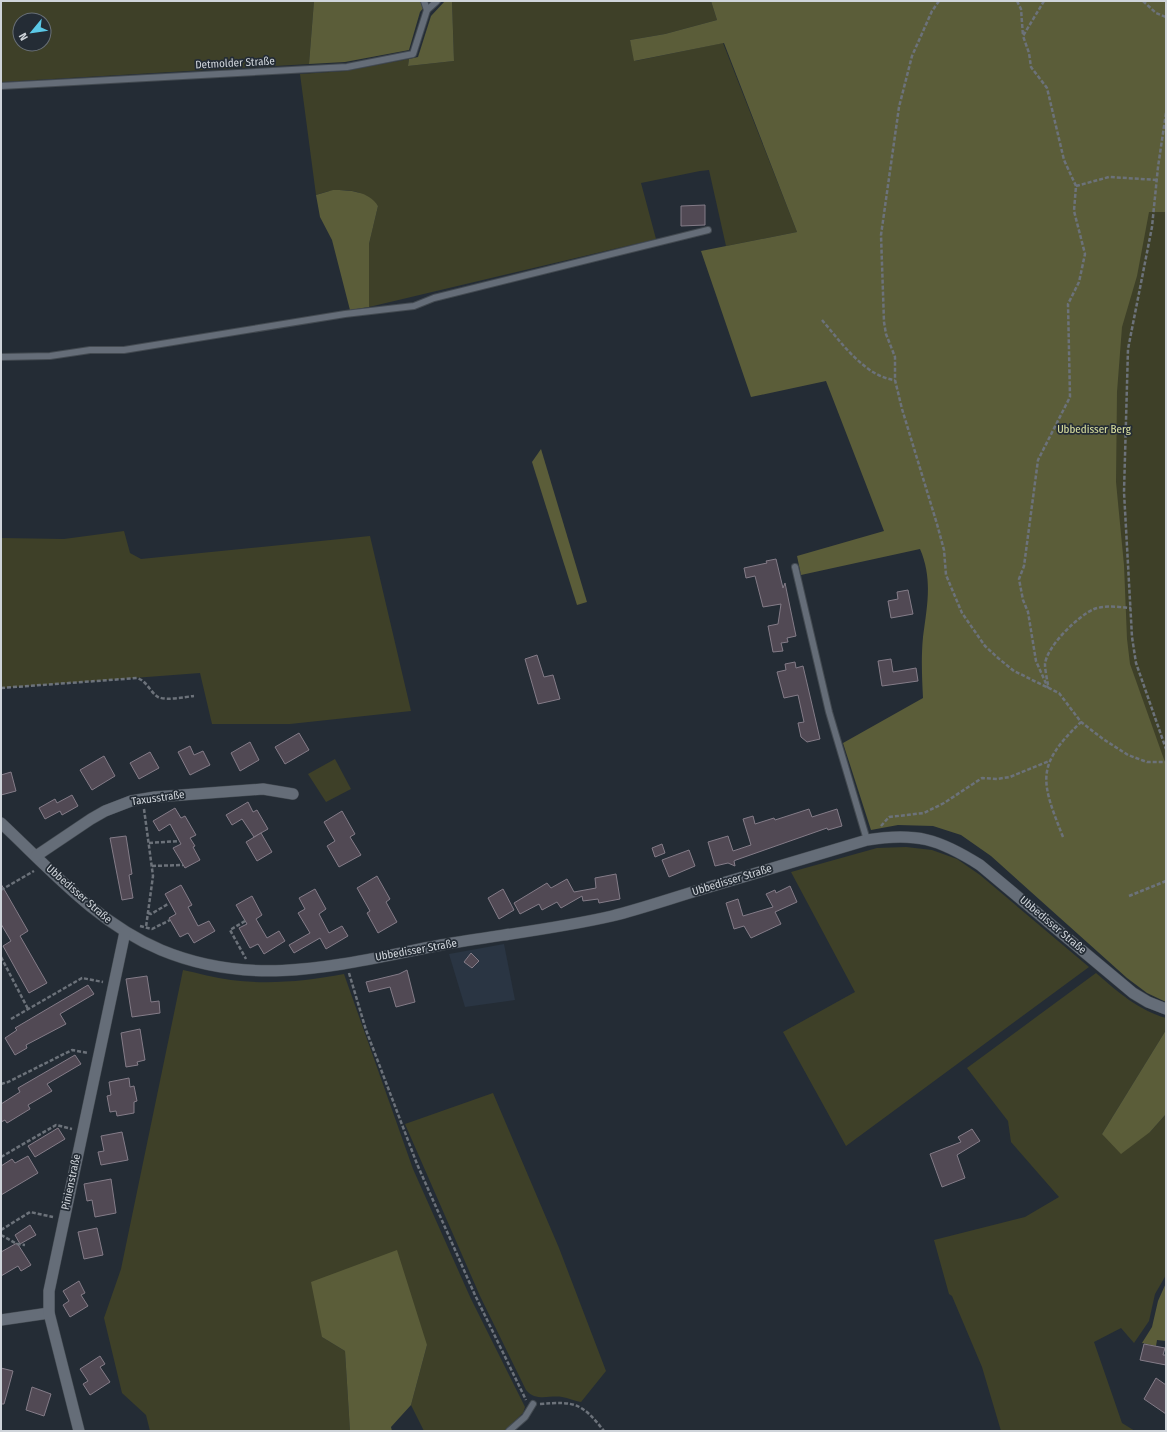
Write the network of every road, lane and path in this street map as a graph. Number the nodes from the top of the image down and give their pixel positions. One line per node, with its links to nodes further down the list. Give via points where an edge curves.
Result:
1 (424, 1): 7 (lane)
2 (437, 1): 7 (lane)
3 (939, 1): 17 (path, via 912,56 899,107 881,235 884,322 895,357)
4 (1017, 1): 9 (path, via 1021,9)
5 (1044, 1): 9 (path)
6 (1143, 1): 8 (path, via 1156,13)
7 (427, 10): 10 (lane, Detmolder Straße, via 413,54 347,67)
8 (1166, 16)
9 (1023, 36): 13 (path, via 1031,67 1047,88 1064,160)
10 (1, 86)
11 (1166, 113): 12 (path)
12 (1158, 180): 13 (path, via 1109,177); 19 (path, via 1152,227 1128,349 1124,492)
13 (1076, 186): 21 (path, via 1074,211 1085,254 1079,282 1068,304 1070,397 1038,460 1024,566 1019,579 1028,612 1036,661)
14 (708, 230): 16 (lane, via 442,296 414,306 358,312 124,350 90,350 50,356)
15 (822, 320): 17 (path, via 856,359 885,379)
16 (1, 356)
17 (895, 380): 21 (path, via 944,550 946,575 962,613 985,646 998,658 1014,671)
18 (795, 567): 32 (lane, via 829,712)
19 (1131, 608): 21 (path, via 1113,606 1094,609 1068,629 1050,652 1045,664); 24 (path, via 1136,663)
20 (1, 688): 22 (path, via 137,678 143,679 158,696)
21 (1048, 688): 23 (path, via 1059,693)
22 (194, 696)
23 (1081, 722): 25 (path, via 1063,739); 26 (path, via 1128,755 1148,762)
24 (1166, 749)
25 (1049, 761): 29 (path, via 1010,777 982,778 924,813); 31 (path, via 1045,778 1050,803)
26 (1166, 762)
27 (293, 794): 28 (street, Taxusstraße, via 263,789)
28 (143, 798): 34 (path); 35 (street, Taxusstraße, via 105,811)
29 (889, 817)
30 (1, 823): 35 (street, Ubbedisser Straße)
31 (1062, 837)
32 (867, 840): 48 (street, Ubbedisser Straße, via 612,916); 52 (street, Ubbedisser Straße, via 905,836 935,841 958,851 980,865 1034,909 1132,993)
33 (179, 841): 34 (path)
34 (149, 843): 38 (path)
35 (36, 856): 36 (street, Ubbedisser Straße)
36 (44, 864): 40 (path); 46 (street, Ubbedisser Straße, via 83,901)
37 (183, 865): 38 (path)
38 (152, 866): 43 (path)
39 (1166, 882): 41 (path)
40 (1, 890)
41 (1129, 896)
42 (168, 904): 43 (path, via 151,914)
43 (148, 913): 44 (path, via 146,927 152,929)
44 (170, 920)
45 (245, 921): 49 (path, via 230,930 248,963)
46 (125, 932): 49 (street, Ubbedisser Straße, via 180,956); 50 (street, Pinienstraße)
47 (1, 957): 51 (path)
48 (347, 963): 49 (street, Ubbedisser Straße, via 278,972); 64 (path, via 351,985 366,1030 417,1164 475,1295 525,1398)
49 (249, 971)
50 (113, 984): 51 (path, via 82,978); 54 (street, Pinienstraße)
51 (28, 1009): 53 (path)
52 (1166, 1009)
53 (11, 1019)
54 (98, 1055): 55 (path, via 72,1050); 56 (street, Pinienstraße)
55 (1, 1084)
56 (82, 1131): 57 (path, via 56,1125); 58 (street, Pinienstraße)
57 (1, 1158)
58 (63, 1220): 59 (path, via 30,1212); 62 (street, Pinienstraße, via 49,1291)
59 (1, 1230)
60 (1, 1235): 61 (path)
61 (25, 1245)
62 (50, 1313): 63 (street); 65 (street, Pinienstraße)
63 (1, 1320)
64 (533, 1404): 66 (lane, via 525,1417); 67 (path, via 573,1404 593,1416)
65 (79, 1431)
66 (509, 1431)
67 (604, 1431)

